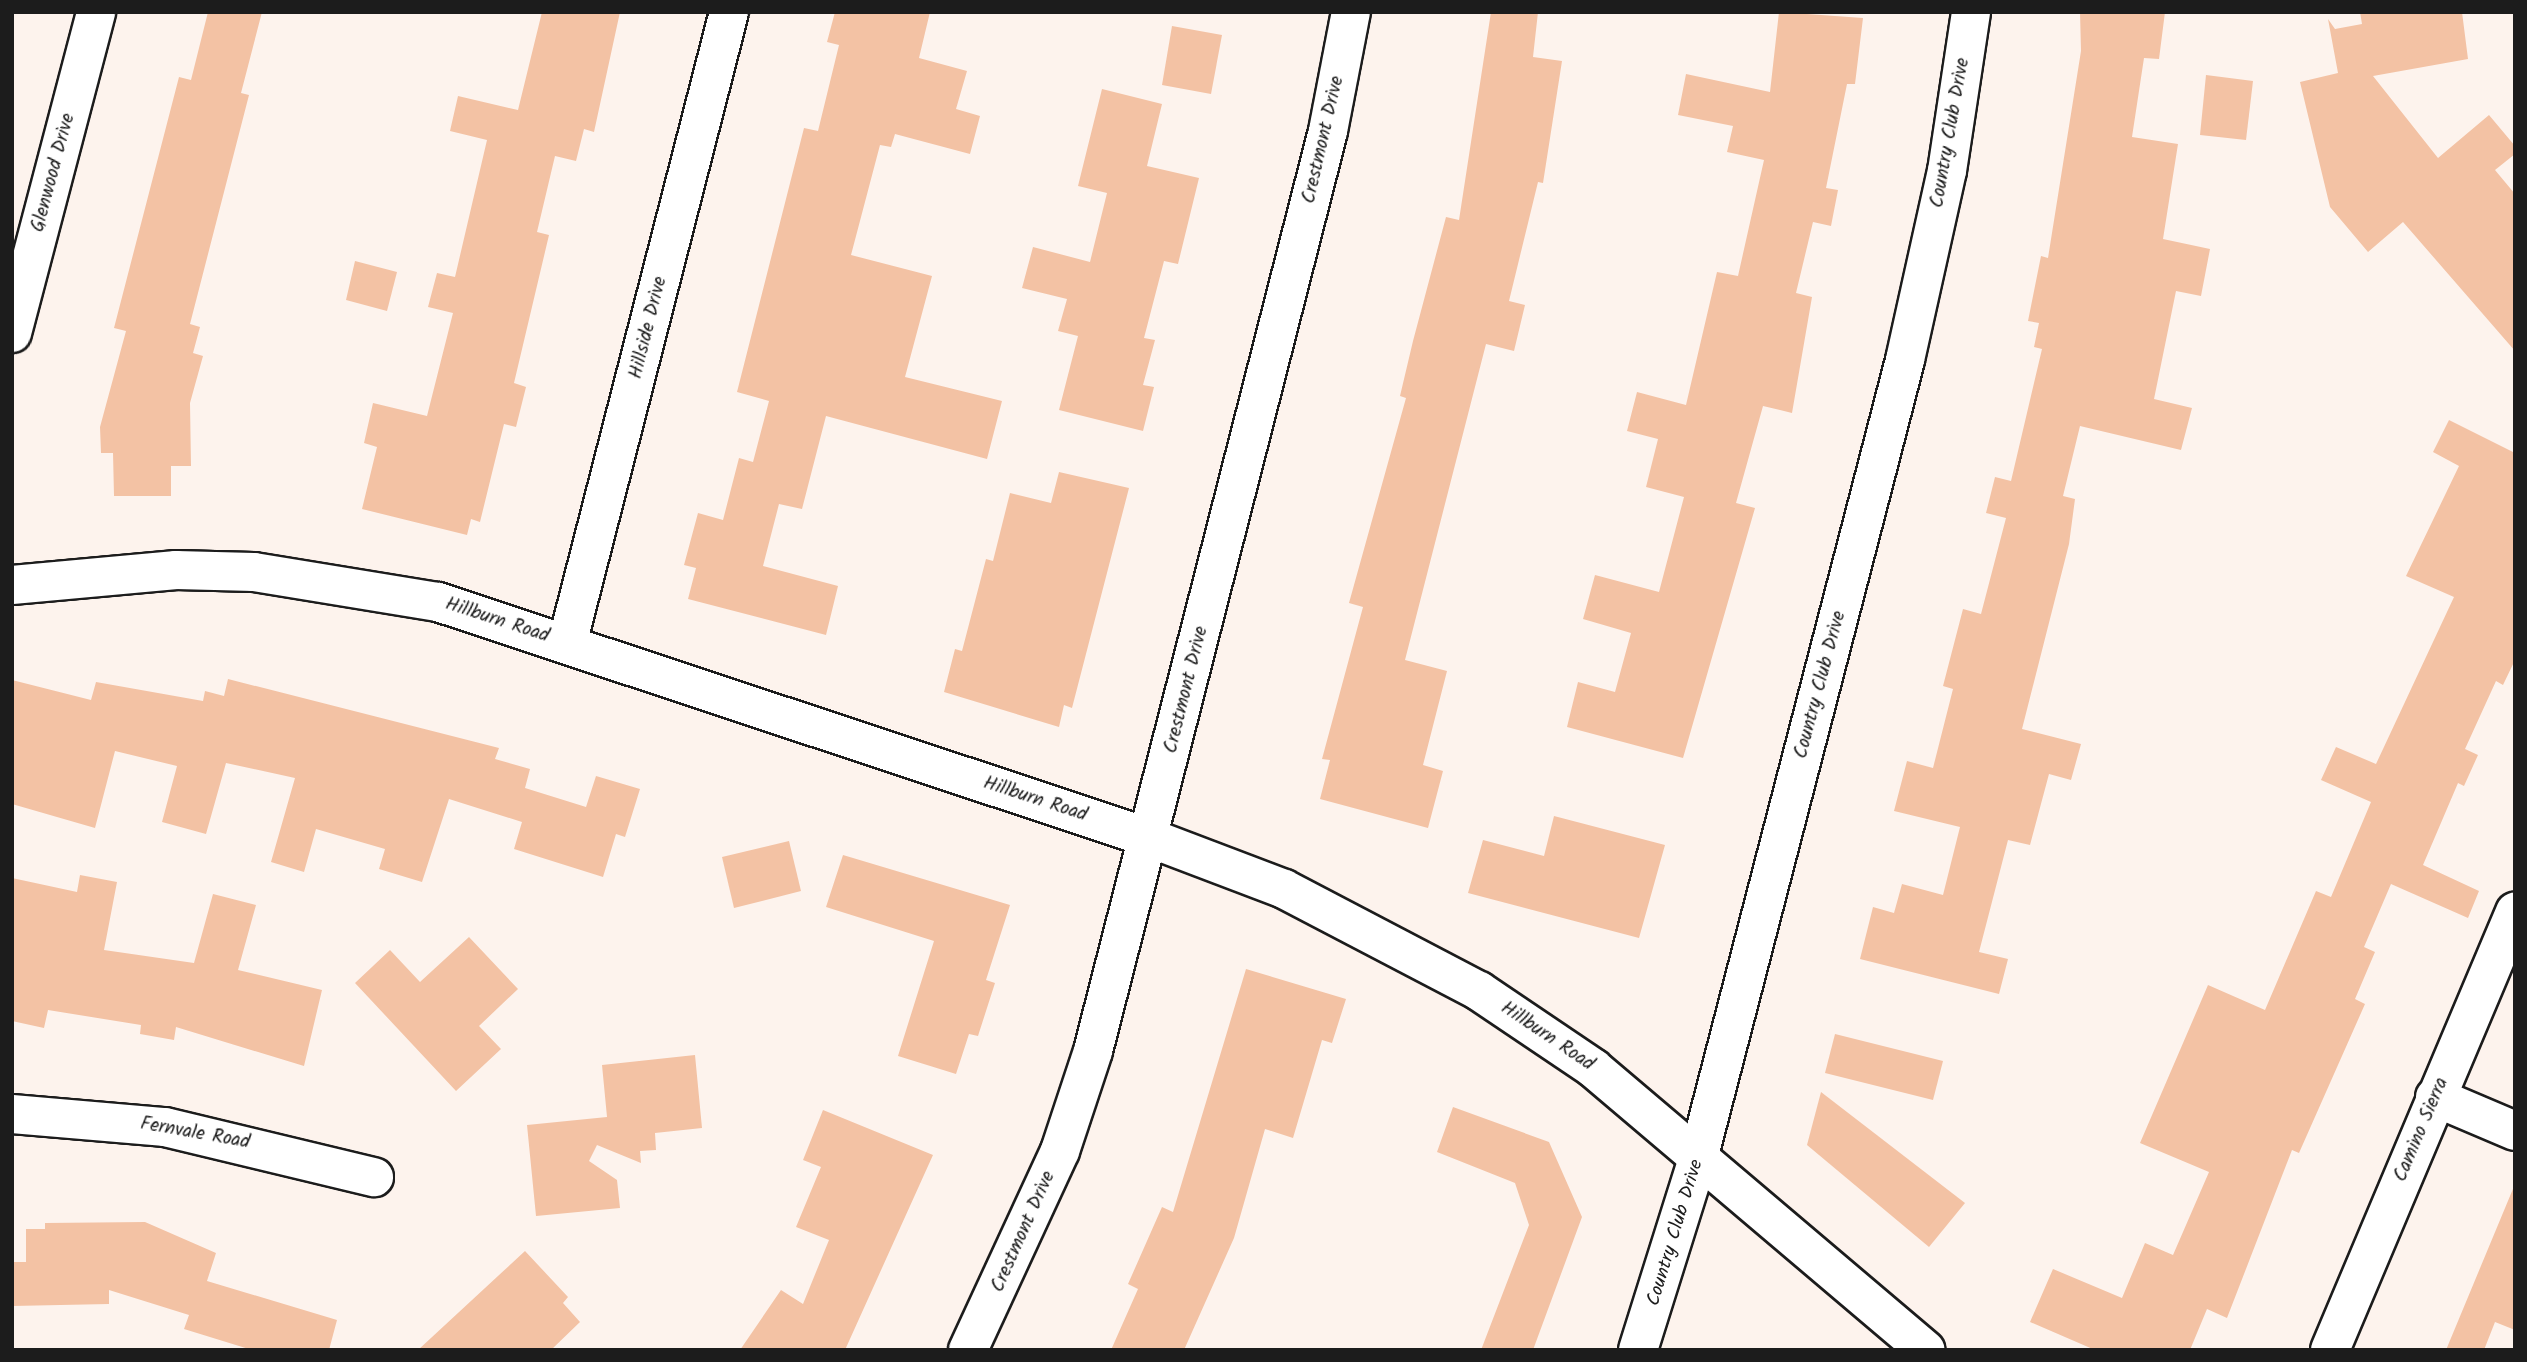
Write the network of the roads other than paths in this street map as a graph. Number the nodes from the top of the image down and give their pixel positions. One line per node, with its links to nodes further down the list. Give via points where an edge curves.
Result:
1 (96, 12): 5 (street, Glenwood Drive)
2 (729, 12): 7 (street, Hillside Drive)
3 (1351, 12): 8 (street, Crestmont Drive, via 1328,131)
4 (1971, 12): 13 (street, Country Club Drive, via 1947,171 1905,360)
5 (12, 333)
6 (12, 585): 7 (street, Hillburn Road, via 176,570 281,575 438,602)
7 (567, 644): 8 (street, Hillburn Road)
8 (1150, 838): 13 (street, Hillburn Road, via 1284,889 1479,991 1593,1068); 15 (street, Crestmont Drive, via 1060,1151)
9 (2515, 911): 10 (street, Camino Sierra)
10 (2435, 1097): 12 (street); 18 (street, Camino Sierra)
11 (12, 1114): 14 (street, Fernvale Road, via 165,1126)
12 (2515, 1131)
13 (1699, 1155): 16 (street, Country Club Drive); 17 (street, Hillburn Road, via 1844,1286)
14 (374, 1177)
15 (968, 1350)
16 (1637, 1350)
17 (1926, 1350)
18 (2330, 1350)

